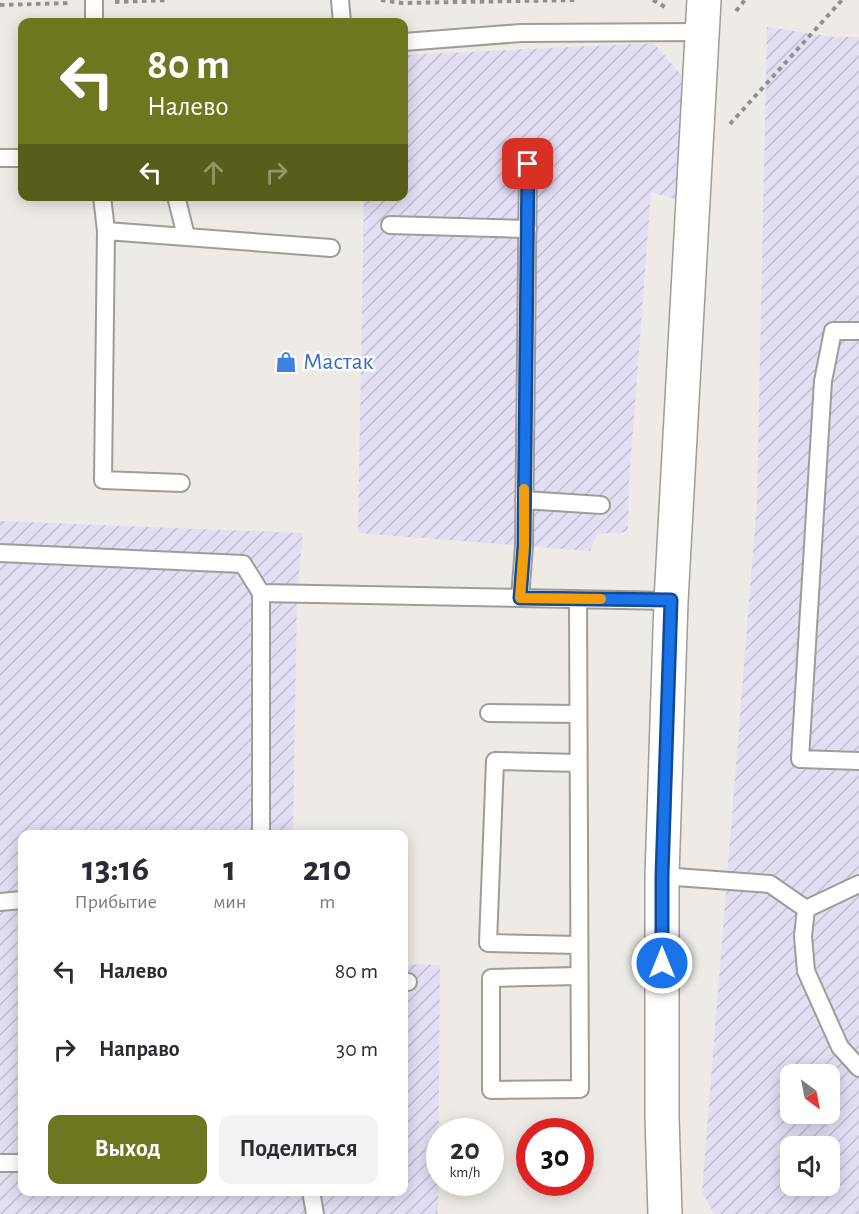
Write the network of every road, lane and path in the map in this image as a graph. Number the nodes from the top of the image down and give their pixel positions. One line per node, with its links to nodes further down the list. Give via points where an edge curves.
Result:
1 (94, 0): 7 (lane)
2 (340, 0): 8 (lane)
3 (381, 0): 4 (path)
4 (575, 0)
5 (704, 0): 9 (street)
6 (842, 0): 13 (path)
7 (94, 18)
8 (342, 18)
9 (704, 32): 10 (lane, via 521,33); 13 (street)
10 (408, 42)
11 (0, 158): 12 (lane)
12 (18, 158)
13 (696, 162): 30 (street)
14 (528, 164): 18 (lane)
15 (103, 201): 19 (lane)
16 (177, 201): 20 (lane)
17 (390, 225): 18 (lane)
18 (528, 229): 24 (lane)
19 (106, 231): 20 (lane); 23 (lane, via 103,480)
20 (186, 236): 21 (lane)
21 (332, 248)
22 (859, 331): 33 (lane, via 833,331 823,381 800,759)
23 (181, 483)
24 (524, 500): 25 (lane); 28 (lane)
25 (601, 506)
26 (0, 553): 27 (lane, via 243,564)
27 (261, 593): 28 (lane); 35 (lane)
28 (520, 598): 29 (lane)
29 (578, 599): 30 (lane); 32 (lane)
30 (671, 600): 36 (street)
31 (489, 713): 32 (lane)
32 (578, 714): 34 (lane)
33 (859, 761)
34 (578, 764): 41 (lane); 41 (lane, via 495,761 488,944)
35 (261, 830)
36 (662, 876): 40 (lane, via 770,884); 48 (street)
37 (859, 884): 40 (lane)
38 (18, 900): 39 (lane)
39 (0, 902)
40 (806, 909): 43 (lane, via 806,971 840,1047)
41 (579, 945): 42 (lane)
42 (579, 976): 42 (lane, via 580,1089 491,1090 491,978)
43 (859, 1068)
44 (0, 1163): 45 (lane)
45 (18, 1163)
46 (312, 1196): 47 (lane)
47 (315, 1214)
48 (665, 1214)

